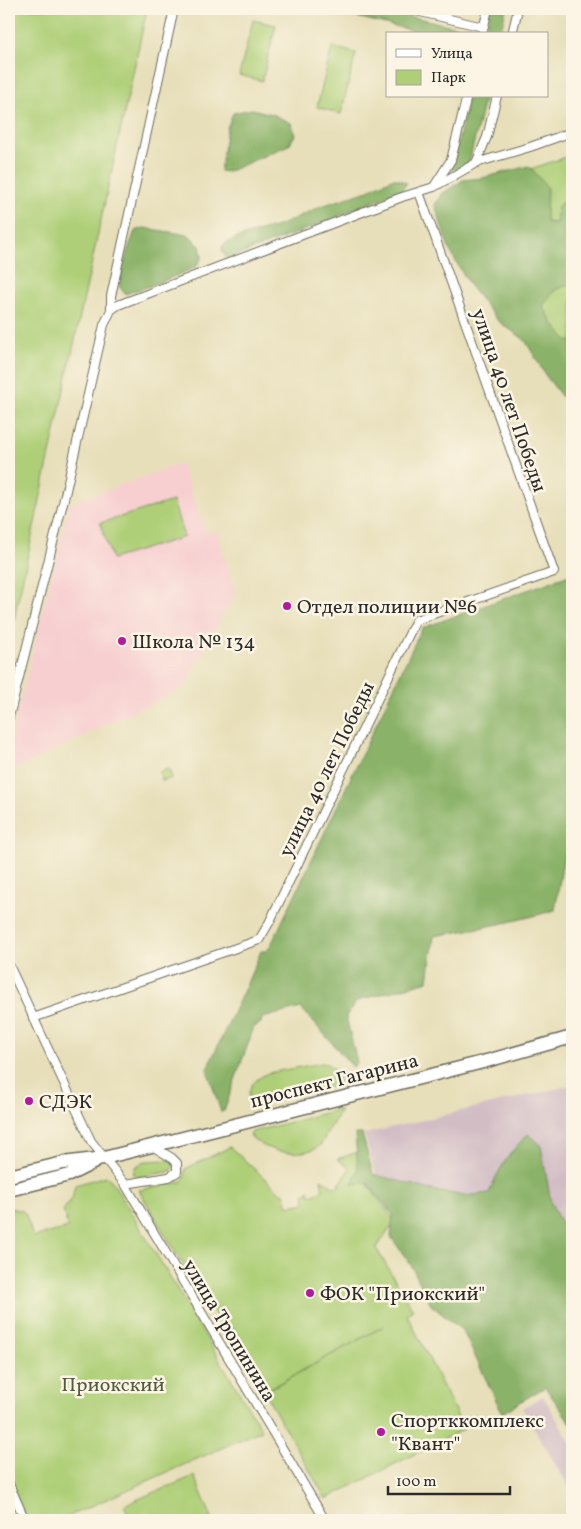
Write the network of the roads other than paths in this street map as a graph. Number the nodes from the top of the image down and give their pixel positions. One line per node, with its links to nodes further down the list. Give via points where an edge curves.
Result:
1 (174, 9): 13 (street, via 111,296)
2 (408, 9): 5 (street)
3 (488, 9): 5 (street)
4 (518, 9): 6 (street)
5 (482, 30)
6 (512, 32)
7 (466, 98): 11 (street, via 451,160)
8 (496, 100): 10 (street, via 487,137)
9 (572, 132): 10 (street)
10 (476, 163): 11 (street)
11 (434, 187): 12 (street)
12 (419, 192): 13 (street); 16 (street, улица 40 лет Победы, via 554,572 416,620 258,940)
13 (111, 310): 14 (street, via 104,325)
14 (9, 717)
15 (9, 965): 16 (street, улица Тропинина)
16 (33, 1018): 19 (street, улица Тропинина, via 91,1141)
17 (572, 1037): 18 (main road, проспект Гагарина)
18 (151, 1146): 19 (main road, проспект Гагарина); 21 (street, via 172,1158 177,1163 177,1172 169,1177)
19 (104, 1158): 20 (main road, проспект Гагарина, via 63,1163); 21 (street, улица Тропинина); 22 (main road, проспект Гагарина, via 69,1175)
20 (9, 1176)
21 (124, 1184): 25 (street, улица Тропинина)
22 (9, 1190)
23 (9, 1484): 24 (street)
24 (25, 1520)
25 (325, 1520)

